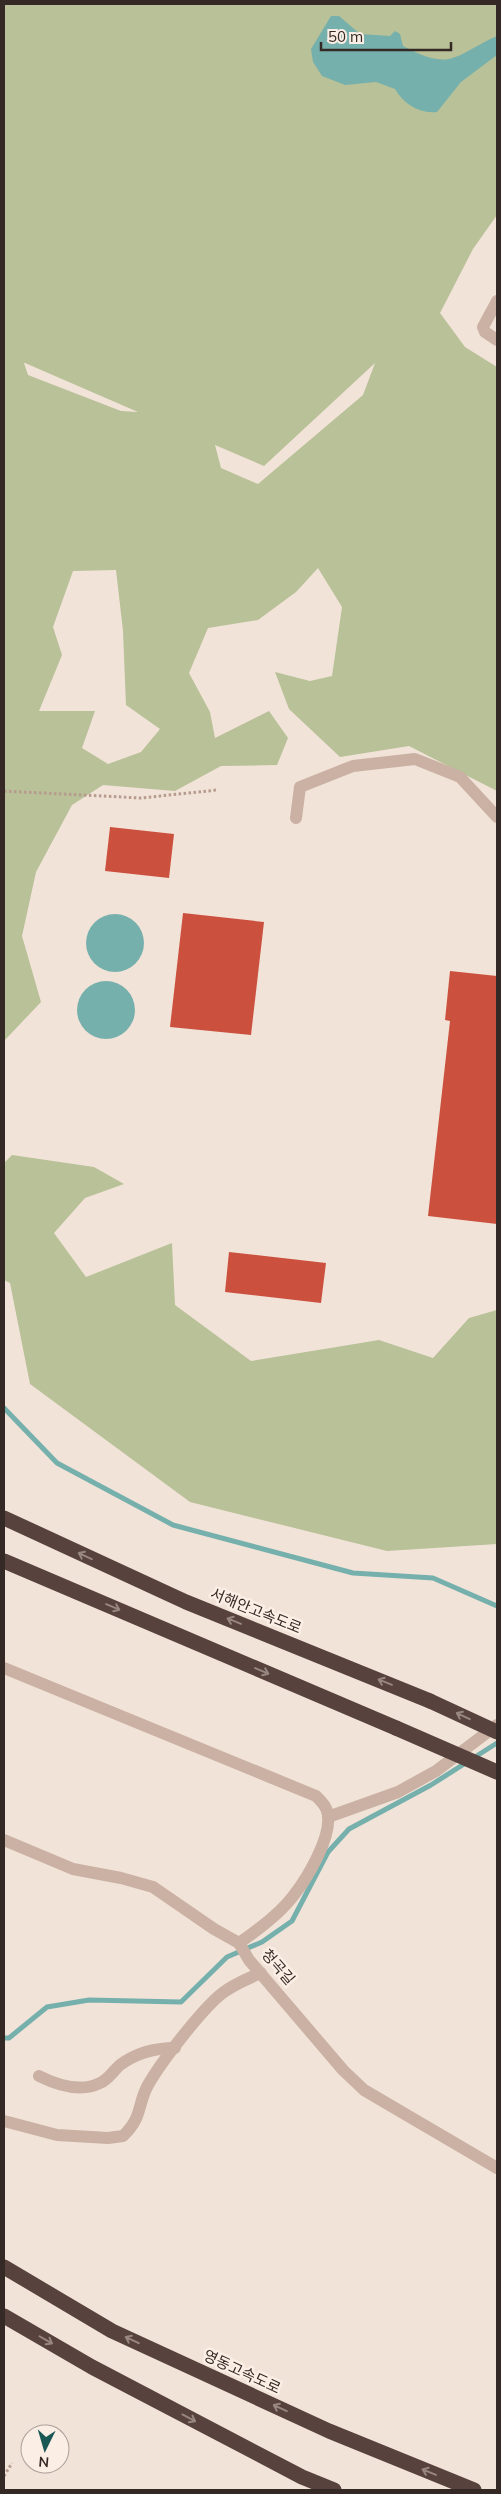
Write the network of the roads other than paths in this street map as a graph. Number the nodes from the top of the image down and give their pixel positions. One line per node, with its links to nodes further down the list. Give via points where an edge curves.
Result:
1 (497, 301): 2 (street, via 483,327 484,332)
2 (497, 340)
3 (497, 816): 4 (street, via 460,778 415,759 353,766 300,787)
4 (296, 818)
5 (4, 1518): 9 (highway, 서해안고속도로, one-way to 5, bridge, via 430,1700 186,1602)
6 (4, 1561): 10 (highway, one-way to 10, bridge)
7 (4, 1668): 11 (street, via 316,1796 324,1804)
8 (497, 1725): 11 (street, via 436,1771 398,1792)
9 (497, 1732)
10 (497, 1772)
11 (328, 1817): 13 (street, via 318,1855 294,1895 266,1923)
12 (4, 1840): 13 (street, 청곡길, via 73,1869 153,1887 214,1930)
13 (239, 1943): 14 (street, 청곡길)
14 (261, 1973): 15 (street, via 234,1985 220,1996); 18 (street, 청곡길, via 343,2070 364,2090)
15 (175, 2048): 16 (street, via 148,2051 134,2057 100,2083 90,2086 65,2086); 17 (street, via 149,2083 138,2118 123,2136 57,2135)
16 (39, 2076)
17 (4, 2121)
18 (497, 2168)
19 (4, 2267): 22 (highway, 영동고속도로, one-way to 19, via 329,2431 112,2331)
20 (4, 2316): 21 (highway, one-way to 21, via 119,2381 302,2477)
21 (334, 2490)
22 (474, 2490)

